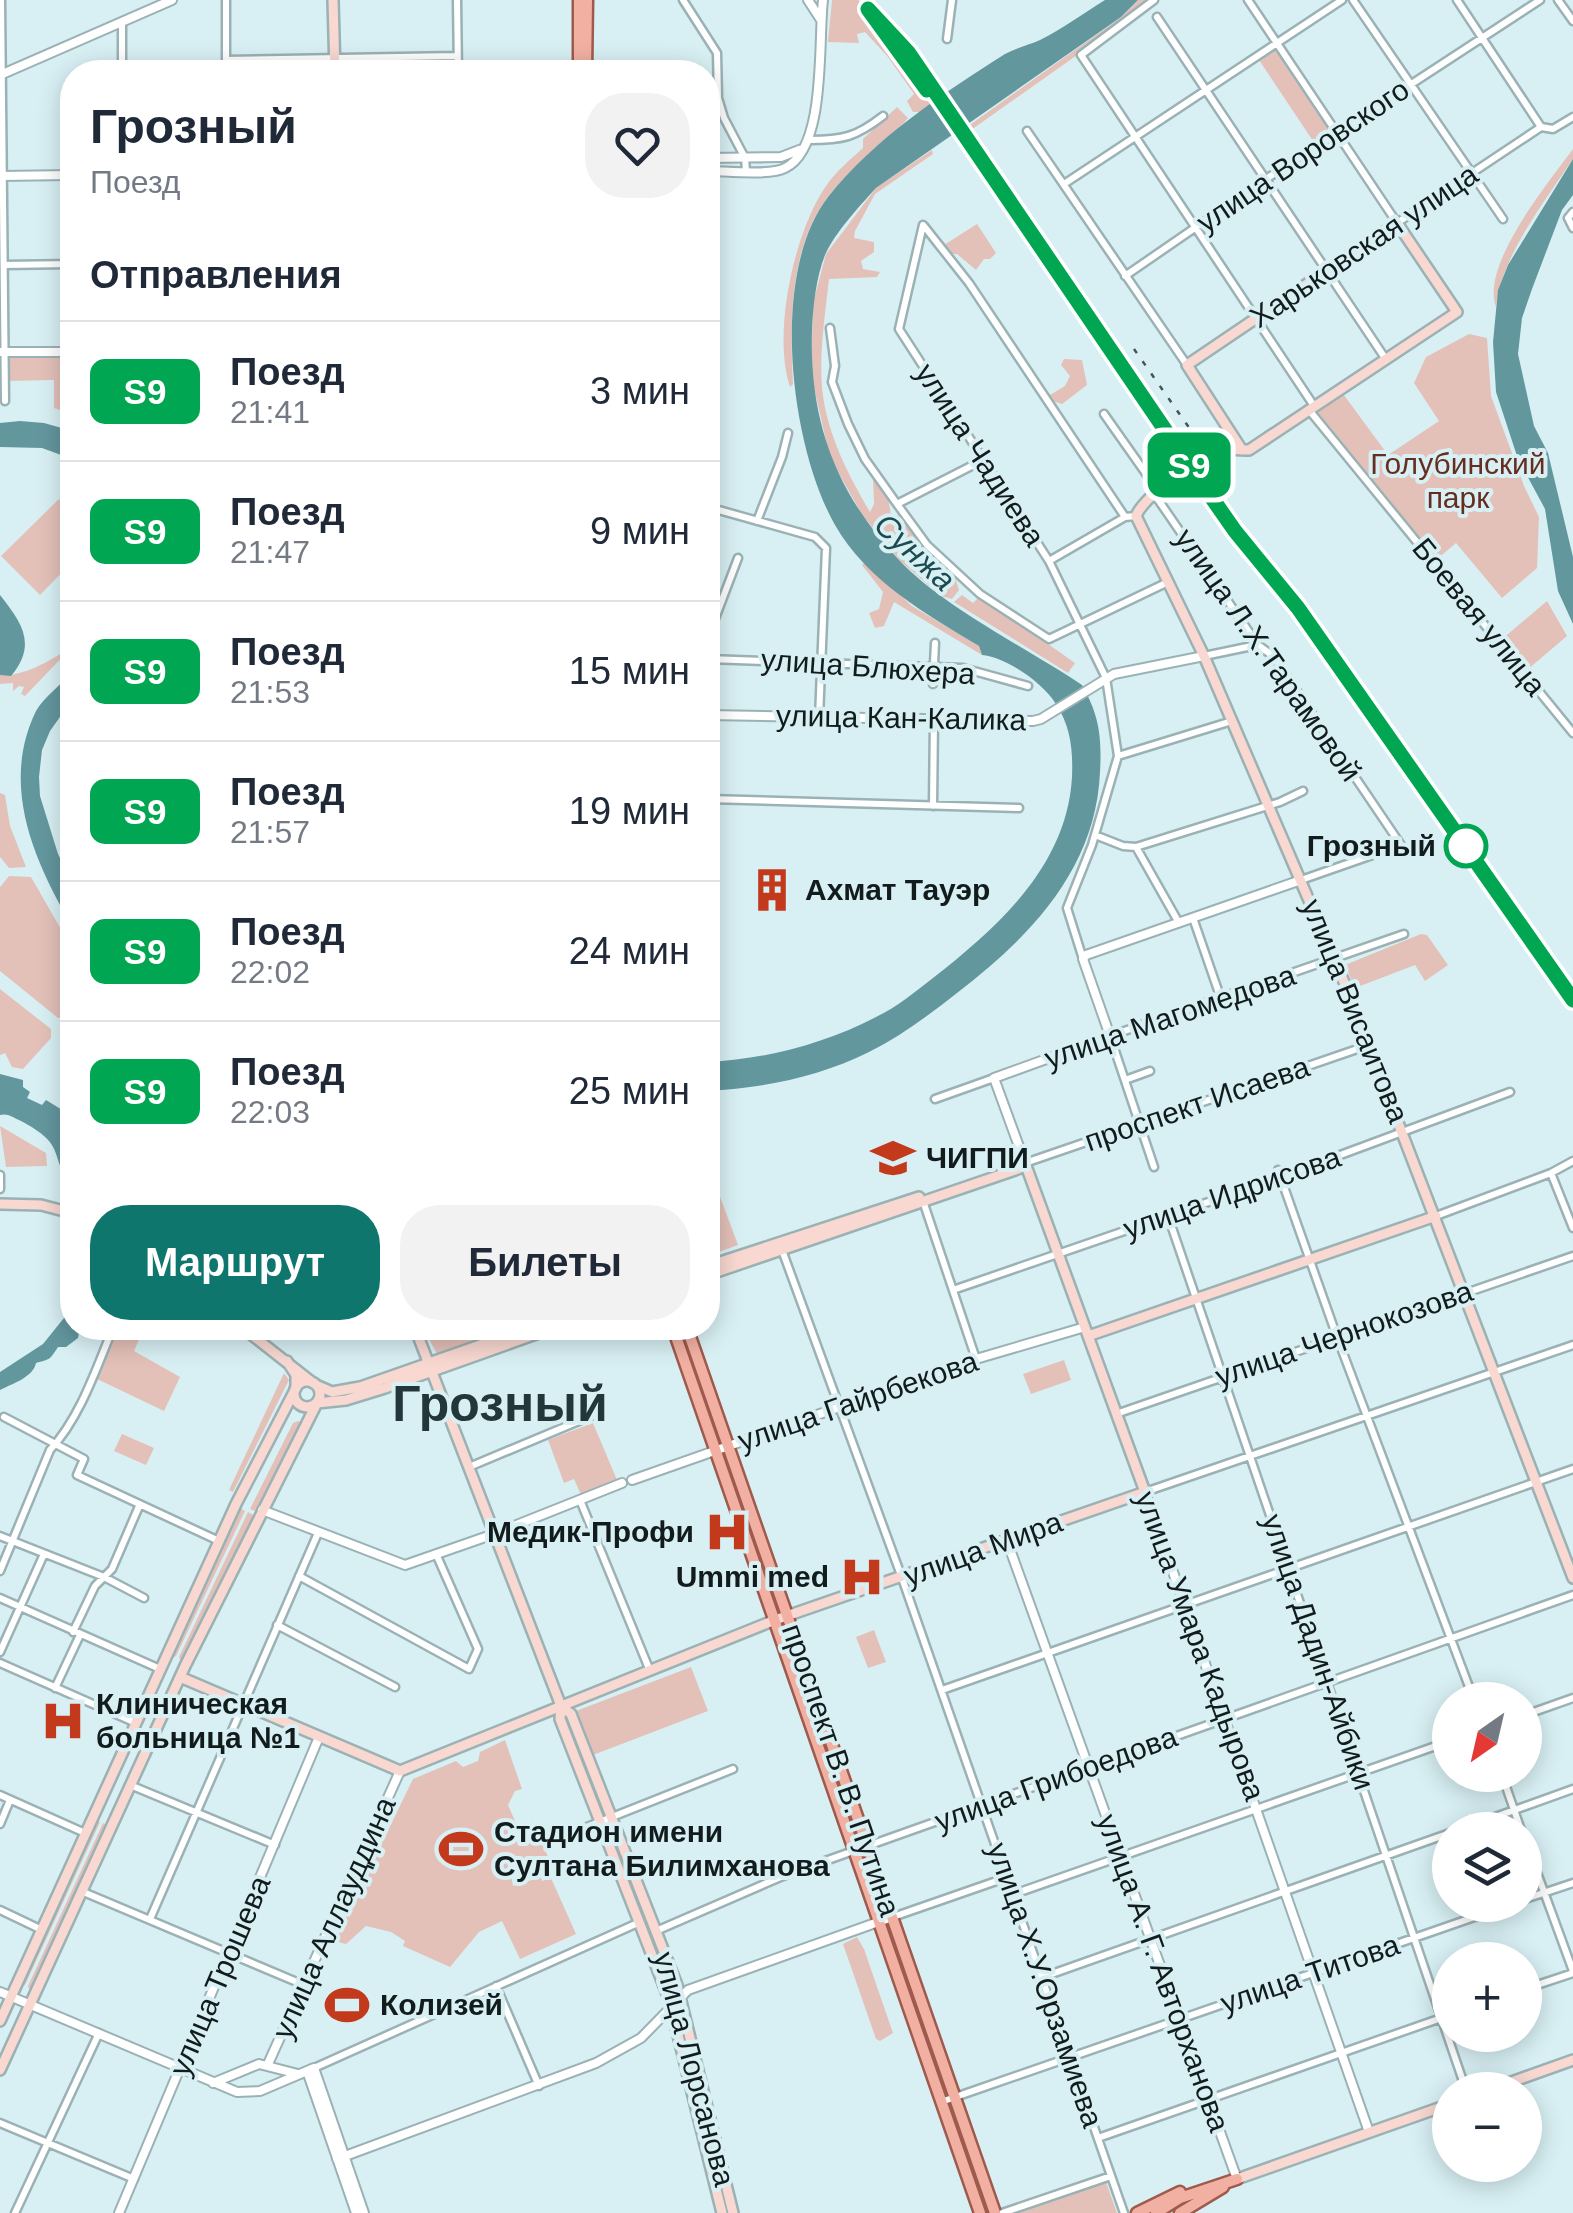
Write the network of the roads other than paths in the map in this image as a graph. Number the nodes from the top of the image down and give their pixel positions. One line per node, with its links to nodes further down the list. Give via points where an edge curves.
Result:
1 (1, 0): 32 (street)
2 (172, 0): 20 (street)
3 (226, 0): 28 (street)
4 (333, 0): 26 (main road)
5 (457, 0): 25 (street)
6 (583, 0): 30 (main road)
7 (684, 0): 31 (street)
8 (808, 0): 19 (street)
9 (823, 0): 19 (street)
10 (952, 0): 23 (street)
11 (1154, 0): 41 (street, Боевая улица, via 1081,56)
12 (1248, 0): 24 (street)
13 (1342, 0): 24 (street)
14 (1353, 0): 33 (street)
15 (1457, 0): 22 (street)
16 (1540, 0): 22 (street, улица Воровского)
17 (1558, 0): 21 (street)
18 (1157, 17): 34 (street)
19 (820, 20): 42 (street)
20 (122, 22): 27 (street); 32 (street)
21 (1573, 22)
22 (1481, 36): 33 (street, улица Воровского); 38 (street)
23 (947, 38)
24 (1276, 42): 34 (street); 40 (street)
25 (458, 56): 26 (street); 29 (street)
26 (334, 58): 28 (street)
27 (122, 60)
28 (226, 60)
29 (458, 60)
30 (582, 60)
31 (718, 60)
32 (1, 75): 51 (street)
33 (1410, 84): 40 (street, улица Воровского); 49 (street)
34 (1205, 89): 41 (street); 52 (street)
35 (720, 105): 44 (street)
36 (884, 116): 42 (street, via 860,134)
37 (1573, 118): 38 (street, Харьковская улица, via 1554,130)
38 (1540, 127): 49 (street, Харьковская улица)
39 (1026, 131): 53 (street)
40 (1337, 133): 52 (street, улица Воровского); 56 (street)
41 (1134, 136): 53 (street); 58 (street, Боевая улица)
42 (809, 140): 45 (street); 47 (street)
43 (720, 158): 44 (street)
44 (746, 158): 45 (street); 46 (street)
45 (782, 158): 47 (street)
46 (746, 170): 47 (street); 48 (street)
47 (779, 170)
48 (720, 171)
49 (1472, 174): 55 (street); 56 (street, Харьковская улица)
50 (60, 175): 51 (street)
51 (2, 176): 61 (street)
52 (1267, 180): 58 (street, улица Воровского); 62 (street)
53 (1064, 184): 63 (street)
54 (1573, 212): 59 (street)
55 (1502, 219)
56 (1397, 223): 62 (main road, Харьковская улица); 68 (main road, via 1456,312)
57 (923, 226): 75 (street, улица Чадиева, via 898,329); 79 (street, улица Висаитова)
58 (1195, 228): 63 (street, улица Воровского); 64 (street, Боевая улица)
59 (1573, 228)
60 (60, 264): 61 (street)
61 (2, 265): 66 (street)
62 (1327, 270): 64 (main road, Харьковская улица); 68 (street)
63 (1126, 276): 69 (street)
64 (1256, 319): 69 (main road, Харьковская улица); 71 (street, Боевая улица)
65 (830, 328): 77 (street, via 832,382 866,459)
66 (2, 352): 67 (street); 70 (street)
67 (60, 352)
68 (1386, 358): 71 (main road)
69 (1187, 364): 74 (main road)
70 (5, 401)
71 (1311, 407): 74 (main road); 99 (street, Боевая улица)
72 (1104, 414): 76 (street, улица Л.Х.Тарамовой)
73 (788, 433): 80 (street)
74 (1242, 450): 76 (main road, via 1208,456)
75 (985, 459): 77 (street); 82 (street, улица Чадиева)
76 (1156, 492): 79 (main road); 87 (street, улица Л.Х.Тарамовой)
77 (897, 504): 85 (street, via 927,545 980,594 1050,639)
78 (720, 510): 80 (street)
79 (1130, 517): 82 (street); 83 (main road, улица Висаитова)
80 (757, 521): 90 (street, via 815,536 826,548)
81 (738, 558): 84 (street)
82 (1049, 561): 85 (street, улица Чадиева)
83 (1168, 582): 85 (street); 88 (main road, улица Висаитова)
84 (720, 605)
85 (1082, 623): 92 (street, улица Чадиева)
86 (935, 643): 91 (street)
87 (1258, 645): 88 (street, улица Кан-Калика); 108 (street, улица Л.Х.Тарамовой, via 1273,656 1401,845)
88 (1204, 656): 92 (street, улица Кан-Калика); 98 (main road, улица Висаитова)
89 (720, 659): 90 (street, улица Блюхера)
90 (822, 662): 91 (street, улица Блюхера); 96 (street)
91 (934, 668): 93 (street); 94 (street, улица Блюхера, via 977,670)
92 (1106, 678): 97 (street, улица Кан-Калика, via 1041,719); 100 (street)
93 (933, 684)
94 (1028, 686)
95 (720, 715): 96 (street, улица Кан-Калика)
96 (818, 718): 97 (street, улица Кан-Калика)
97 (934, 719): 104 (street)
98 (1232, 720): 100 (street); 103 (main road, улица Висаитова)
99 (1573, 733)
100 (1118, 756): 106 (street)
101 (1304, 791): 103 (street)
102 (720, 799): 104 (street)
103 (1268, 805): 107 (street); 108 (main road, улица Висаитова)
104 (933, 806): 105 (street)
105 (1019, 808)
106 (1095, 835): 107 (street); 112 (street, via 1067,908)
107 (1136, 847): 110 (street)
108 (1301, 880): 109 (street); 113 (main road, улица Висаитова)
109 (1193, 918): 110 (street); 114 (street)
110 (1179, 922): 112 (street)
111 (1404, 934): 113 (street, улица Магомедова)
112 (1083, 958): 115 (street)
113 (1334, 959): 114 (street, улица Магомедова); 116 (main road, улица Висаитова)
114 (1221, 998): 115 (street, улица Магомедова)
115 (1110, 1036): 118 (street, улица Магомедова); 119 (street)
116 (1370, 1045): 122 (street, проспект Исаева); 123 (main road, улица Висаитова)
117 (1150, 1072): 119 (street)
118 (994, 1078): 121 (street, улица Магомедова); 125 (street)
119 (1125, 1080): 122 (street)
120 (1510, 1092): 123 (street, улица Идрисова)
121 (934, 1099)
122 (1140, 1123): 125 (street, проспект Исаева); 126 (street)
123 (1404, 1132): 128 (street, улица Идрисова); 135 (main road, улица Висаитова)
124 (1573, 1161): 127 (street)
125 (1025, 1162): 131 (main road); 137 (main road); 138 (main road, улица Умара Кадырова)
126 (1154, 1167)
127 (1550, 1173): 135 (street); 136 (street)
128 (1279, 1174): 134 (street, улица Идрисова); 140 (street)
129 (0, 1176): 130 (street)
130 (1, 1188): 132 (street)
131 (924, 1201): 137 (main road); 143 (street)
132 (3, 1203): 133 (main road)
133 (60, 1210)
134 (1168, 1216): 138 (street, улица Идрисова); 145 (street, улица Дадин-Айбики)
135 (1436, 1216): 140 (main road, улица Гайрбекова); 144 (main road, улица Висаитова)
136 (1573, 1228)
137 (781, 1246): 141 (main road); 142 (main road); 164 (street, улица Х.У.Орзамиева)
138 (1059, 1253): 143 (street, улица Идрисова); 146 (main road, улица Умара Кадырова)
139 (1573, 1256): 144 (street, улица Чернокозова)
140 (1311, 1258): 145 (main road, улица Гайрбекова); 147 (street)
141 (720, 1263)
142 (720, 1270)
143 (953, 1290): 156 (street)
144 (1465, 1292): 147 (street, улица Чернокозова); 159 (main road, улица Висаитова)
145 (1197, 1297): 146 (main road, улица Гайрбекова); 160 (street, улица Дадин-Айбики)
146 (1087, 1331): 156 (street, улица Гайрбекова); 166 (main road, улица Умара Кадырова)
147 (1337, 1337): 160 (street, улица Чернокозова); 167 (street)
148 (107, 1340): 169 (street)
149 (259, 1340): 157 (main road)
150 (420, 1340): 158 (main road, улица Лорсанова)
151 (498, 1340): 158 (main road)
152 (515, 1340): 158 (main road)
153 (677, 1340): 171 (main road, проспект В. В. Путина)
154 (691, 1340): 170 (main road, проспект В. В. Путина)
155 (1573, 1346): 159 (street, улица Мира)
156 (976, 1359): 164 (street, улица Гайрбекова)
157 (287, 1361): 161 (main road); 162 (main road)
158 (430, 1367): 161 (main road, via 342,1392); 163 (main road, via 358,1396); 173 (main road, улица Лорсанова)
159 (1496, 1372): 167 (street, улица Мира); 176 (main road, улица Висаитова)
160 (1223, 1375): 166 (street, улица Чернокозова); 172 (street, улица Дадин-Айбики)
161 (314, 1384): 162 (main road); 163 (main road)
162 (296, 1388): 163 (main road, via 301,1405); 187 (main road)
163 (317, 1403): 181 (main road)
164 (839, 1408): 170 (street, улица Гайрбекова); 195 (street, улица Х.У.Орзамиева)
165 (598, 1414): 173 (street)
166 (1115, 1414): 178 (main road, улица Умара Кадырова)
167 (1368, 1416): 172 (street, улица Мира); 182 (street)
168 (4, 1417): 169 (street)
169 (54, 1445): 180 (street, via 84,1459 77,1475); 186 (street)
170 (729, 1445): 171 (street, улица Гайрбекова); 202 (main road, проспект В. В. Путина)
171 (716, 1450): 175 (street, улица Гайрбекова); 203 (main road, проспект В. В. Путина)
172 (1252, 1455): 178 (street, улица Мира); 191 (street, улица Дадин-Айбики)
173 (469, 1466): 184 (main road, улица Лорсанова)
174 (1573, 1469): 176 (street)
175 (632, 1480)
176 (1537, 1482): 182 (street); 196 (main road, улица Висаитова)
177 (622, 1483): 179 (street)
178 (1145, 1492): 188 (main road, улица Мира); 200 (street, улица Умара Кадырова)
179 (580, 1500): 184 (street); 213 (street)
180 (140, 1504): 187 (street); 194 (street)
181 (262, 1510): 183 (street); 211 (main road)
182 (1410, 1527): 191 (street); 206 (street)
183 (318, 1533): 190 (street, via 401,1564); 193 (street)
184 (494, 1534): 190 (street); 224 (main road, улица Лорсанова)
185 (0, 1536): 186 (street)
186 (11, 1540): 189 (street); 192 (street)
187 (220, 1541): 209 (main road)
188 (1007, 1541): 195 (main road, улица Мира); 208 (street, улица А. Г. Авторханова)
189 (44, 1554): 194 (street); 201 (street)
190 (437, 1556): 193 (street, via 478,1650 469,1669)
191 (1289, 1570): 200 (street); 216 (street, улица Дадин-Айбики)
192 (0, 1571)
193 (300, 1576): 204 (street)
194 (104, 1577): 199 (street); 205 (street)
195 (902, 1578): 202 (main road, улица Мира); 221 (street, улица Х.У.Орзамиева)
196 (1573, 1578)
197 (1573, 1596): 206 (street, улица Грибоедова)
198 (0, 1598): 201 (street)
199 (144, 1598)
200 (1184, 1605): 208 (street); 226 (street, улица Умара Кадырова)
201 (20, 1609): 205 (street); 207 (street)
202 (788, 1616): 203 (main road, улица Мира); 250 (main road, проспект В. В. Путина)
203 (775, 1620): 213 (main road, улица Мира); 251 (main road, проспект В. В. Путина)
204 (277, 1626): 218 (street); 223 (street)
205 (77, 1634): 212 (street); 219 (street)
206 (1451, 1639): 216 (street, улица Грибоедова); 217 (street)
207 (0, 1652)
208 (1049, 1655): 221 (street); 230 (street, улица А. Г. Авторханова)
209 (166, 1657): 211 (main road, via 174,1671); 212 (main road)
210 (0, 1663): 219 (street)
211 (184, 1666): 214 (main road)
212 (158, 1668): 215 (main road)
213 (650, 1670): 224 (main road, улица Мира)
214 (180, 1677): 220 (main road); 223 (main road)
215 (155, 1680): 220 (main road, via 167,1677); 227 (main road)
216 (1327, 1682): 226 (street, улица Грибоедова); 233 (street, улица Дадин-Айбики)
217 (1467, 1682)
218 (396, 1686)
219 (55, 1688): 227 (street)
220 (174, 1689): 234 (main road)
221 (942, 1690): 239 (street, улица Х.У.Орзамиева)
222 (1573, 1698): 225 (street)
223 (243, 1705): 228 (main road); 243 (street)
224 (561, 1706): 232 (main road, улица Мира); 244 (main road, улица Лорсанова, via 560,1719)
225 (1542, 1709)
226 (1225, 1718): 230 (street, улица Грибоедова); 240 (street, улица Умара Кадырова)
227 (136, 1723): 246 (main road)
228 (320, 1737): 232 (main road); 249 (street, улица Трошева)
229 (1432, 1747): 233 (street)
230 (1090, 1768): 239 (street, улица Грибоедова); 252 (street, улица А. Г. Авторханова)
231 (733, 1769): 244 (street)
232 (400, 1771): 276 (street, улица Аллауддина)
233 (1358, 1772): 240 (street); 253 (street, улица Дадин-Айбики)
234 (130, 1785): 243 (street); 257 (main road)
235 (1573, 1789): 241 (street)
236 (1508, 1792): 241 (street)
237 (0, 1795): 238 (street)
238 (10, 1800): 245 (street); 246 (street)
239 (982, 1804): 250 (street, улица Грибоедова); 254 (street, улица Х.У.Орзамиева)
240 (1258, 1807): 252 (street); 258 (street, улица Умара Кадырова)
241 (1514, 1810): 242 (street)
242 (1508, 1812)
243 (196, 1813): 249 (street); 263 (street)
244 (606, 1819): 248 (street); 264 (main road, улица Лорсанова); 268 (main road, улица Лорсанова)
245 (0, 1824)
246 (86, 1833): 267 (main road)
247 (1432, 1840): 253 (street)
248 (549, 1842)
249 (276, 1845): 271 (street, улица Трошева)
250 (868, 1847): 251 (street, улица Грибоедова); 262 (main road, проспект В. В. Путина)
251 (856, 1852): 265 (main road, проспект В. В. Путина); 268 (street, улица Грибоедова, via 739,1892)
252 (1122, 1856): 260 (street); 269 (street, улица А. Г. Авторханова)
253 (1387, 1856): 258 (street); 270 (street, улица Дадин-Айбики)
254 (1008, 1877): 260 (street, улица Х.У.Орзамиева); 262 (street)
255 (1573, 1882): 259 (street)
256 (1542, 1887): 259 (street)
257 (82, 1891): 263 (street); 282 (main road)
258 (1286, 1892): 269 (street); 272 (street, улица Умара Кадырова)
259 (1544, 1893): 273 (street)
260 (1014, 1894): 274 (street, улица Х.У.Орзамиева)
261 (0, 1910): 267 (street)
262 (892, 1917): 265 (street); 298 (main road, проспект В. В. Путина)
263 (150, 1919): 271 (street)
264 (641, 1922): 277 (street); 283 (main road, улица Лорсанова)
265 (880, 1922): 280 (street); 300 (main road, проспект В. В. Путина)
266 (1460, 1922): 270 (street, улица Титова)
267 (42, 1930): 281 (main road)
268 (656, 1931): 280 (main road, улица Лорсанова)
269 (1151, 1938): 274 (street); 284 (street, улица А. Г. Авторханова)
270 (1414, 1938): 272 (street, улица Титова); 278 (street, улица Дадин-Айбики)
271 (230, 1953): 276 (street); 292 (street, улица Трошева)
272 (1313, 1972): 284 (street, улица Титова); 288 (street, улица Умара Кадырова)
273 (1573, 1972): 275 (street)
274 (1042, 1977): 289 (street, улица Х.У.Орзамиева)
275 (1542, 1983)
276 (304, 1984): 291 (street, улица Аллауддина)
277 (496, 1986): 294 (street); 297 (street)
278 (1432, 1991)
279 (0, 1992): 281 (street)
280 (680, 1996): 283 (street); 316 (main road, улица Лорсанова)
281 (11, 1997): 282 (street); 285 (main road)
282 (30, 2004): 287 (street); 293 (main road)
283 (670, 2011): 297 (street, via 623,2049); 315 (main road, улица Лорсанова)
284 (1179, 2020): 289 (street, улица Титова); 299 (street, улица А. Г. Авторханова)
285 (0, 2021)
286 (1432, 2021): 288 (street)
287 (98, 2032): 292 (street); 305 (street)
288 (1340, 2053): 299 (street); 303 (street, улица Умара Кадырова)
289 (1070, 2056): 298 (street, улица Титова); 304 (street, улица Х.У.Орзамиева)
290 (1573, 2060): 295 (main road)
291 (268, 2064): 294 (street); 296 (street)
292 (181, 2068): 296 (street); 308 (street, улица Трошева)
293 (0, 2070)
294 (307, 2071): 296 (street, via 252,2094); 306 (street)
295 (1540, 2072)
296 (213, 2083)
297 (539, 2086): 306 (street)
298 (954, 2097): 300 (street, улица Титова); 318 (main road, проспект В. В. Путина)
299 (1209, 2100): 304 (street); 309 (street, улица А. Г. Авторханова)
300 (942, 2102): 317 (main road, проспект В. В. Путина)
301 (1432, 2110): 303 (main road)
302 (0, 2123): 305 (street)
303 (1369, 2132): 309 (main road)
304 (1098, 2138): 307 (street, улица Х.У.Орзамиева)
305 (46, 2142): 308 (street); 311 (street)
306 (341, 2158): 313 (street); 314 (street)
307 (1111, 2176): 318 (street); 319 (street, улица Х.У.Орзамиева)
308 (134, 2179): 312 (street, улица Трошева)
309 (1237, 2179): 310 (main road); 322 (main road)
310 (1215, 2185): 320 (main road, via 1178,2192); 321 (main road)
311 (16, 2213)
312 (119, 2213)
313 (356, 2213)
314 (364, 2213)
315 (722, 2213)
316 (733, 2213)
317 (980, 2213)
318 (999, 2213)
319 (1124, 2213)
320 (1137, 2213)
321 (1156, 2213)
322 (1180, 2213)

